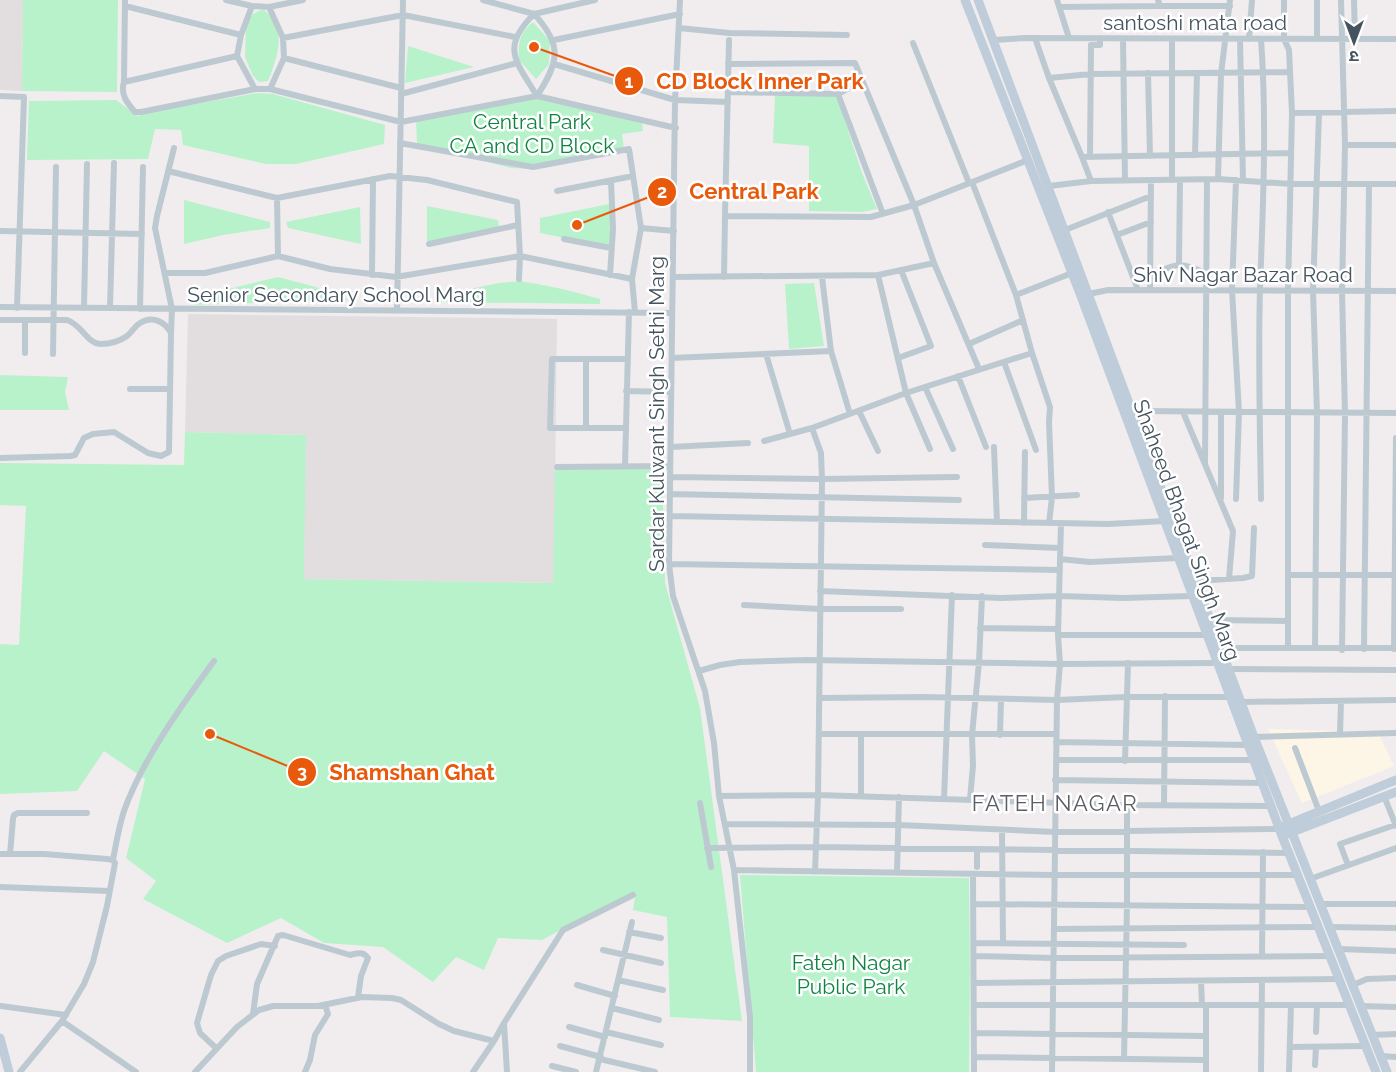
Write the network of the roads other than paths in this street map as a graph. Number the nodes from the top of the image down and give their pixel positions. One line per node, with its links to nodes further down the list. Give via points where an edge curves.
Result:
1 (226, 0): 18 (street)
2 (303, 0): 19 (street)
3 (403, 0): 22 (street)
4 (483, 0): 20 (street)
5 (595, 0): 20 (street)
6 (680, 0): 21 (street, Sardar Kulwant Singh Sethi Marg)
7 (979, 0): 44 (main road, Shaheed Bhagat Singh Marg)
8 (1252, 0): 35 (street)
9 (1284, 0): 37 (street)
10 (1317, 0): 38 (street)
11 (1341, 0): 39 (street)
12 (1354, 0): 40 (street)
13 (964, 2): 92 (main road, Shaheed Bhagat Singh Marg)
14 (125, 3): 25 (street); 62 (street)
15 (1159, 3): 16 (street); 17 (street)
16 (1230, 3): 33 (street)
17 (1058, 4): 29 (street)
18 (252, 6): 19 (street); 25 (street)
19 (269, 7): 27 (street)
20 (534, 14): 26 (street); 42 (street)
21 (680, 14): 23 (street, Sardar Kulwant Singh Sethi Marg); 42 (street)
22 (403, 15): 26 (street); 27 (street); 65 (street)
23 (679, 28): 24 (street, via 729,33); 70 (street, Sardar Kulwant Singh Sethi Marg)
24 (847, 34)
25 (241, 35): 46 (street)
26 (515, 37): 48 (street)
27 (283, 38): 47 (street)
28 (1035, 38): 29 (street, santoshi mata road); 44 (street, santoshi mata road); 60 (street)
29 (1069, 38): 30 (street, santoshi mata road)
30 (1100, 38): 31 (street, santoshi mata road); 56 (street, via 1100,45 1091,45)
31 (1123, 39): 32 (street, santoshi mata road); 57 (street)
32 (1172, 39): 33 (street, santoshi mata road); 54 (street)
33 (1224, 39): 34 (street, santoshi mata road); 58 (street)
34 (1240, 39): 35 (street, santoshi mata road); 59 (street)
35 (1250, 39): 36 (street, santoshi mata road)
36 (1261, 39): 37 (street, santoshi mata road); 51 (street)
37 (1284, 39): 38 (street, santoshi mata road); 52 (street)
38 (1317, 39): 39 (street, santoshi mata road)
39 (1341, 39): 40 (street, santoshi mata road); 72 (street)
40 (1355, 39): 41 (street, santoshi mata road)
41 (1396, 39)
42 (554, 40): 49 (street)
43 (729, 40): 50 (street)
44 (994, 40): 118 (main road, Shaheed Bhagat Singh Marg)
45 (914, 44): 111 (street)
46 (237, 57): 62 (street); 63 (street)
47 (284, 58): 64 (street); 65 (street)
48 (517, 63): 65 (street); 69 (street)
49 (554, 64): 69 (street); 70 (street)
50 (728, 64): 61 (street, via 855,63); 66 (street)
51 (1263, 72): 52 (street); 59 (street); 82 (street)
52 (1290, 72): 74 (street)
53 (1148, 73): 54 (street); 57 (street); 89 (street)
54 (1172, 73): 55 (street); 86 (street)
55 (1197, 73): 58 (street); 87 (street)
56 (1091, 74): 57 (street); 60 (street); 91 (street)
57 (1124, 74): 88 (street)
58 (1221, 74): 59 (street); 85 (street)
59 (1240, 74): 83 (street)
60 (1049, 78): 90 (street)
61 (862, 81): 67 (street); 122 (street)
62 (124, 82): 63 (street, via 122,91 135,112)
63 (255, 89): 64 (street)
64 (270, 89): 76 (street)
65 (401, 91): 76 (street)
66 (728, 92): 67 (street); 71 (street)
67 (838, 94): 124 (street)
68 (0, 96): 131 (street, via 24,97)
69 (537, 96): 76 (street); 77 (street)
70 (675, 100): 71 (street); 77 (street, Sardar Kulwant Singh Sethi Marg)
71 (728, 102): 125 (street)
72 (1345, 111): 73 (street); 75 (street); 79 (street)
73 (1396, 111)
74 (1292, 113): 75 (street); 84 (street)
75 (1319, 113): 114 (street)
76 (400, 122): 78 (street)
77 (676, 128): 132 (street, Sardar Kulwant Singh Sethi Marg)
78 (400, 143): 98 (street); 99 (street, via 533,167 629,149)
79 (1345, 145): 80 (street); 115 (street)
80 (1396, 145)
81 (174, 148): 97 (street)
82 (1263, 152): 83 (street); 84 (street); 112 (street)
83 (1242, 153): 85 (street); 109 (street)
84 (1290, 153): 113 (street)
85 (1218, 154): 87 (street); 101 (street)
86 (1172, 155): 87 (street); 89 (street); 105 (street)
87 (1195, 155)
88 (1125, 156): 89 (street); 91 (street); 103 (street)
89 (1150, 156)
90 (1082, 157): 91 (street); 110 (street)
91 (1090, 157)
92 (1029, 160): 111 (street); 147 (main road, Shaheed Bhagat Singh Marg)
93 (114, 163): 135 (street)
94 (87, 164): 134 (street)
95 (56, 167): 133 (street)
96 (143, 167): 136 (street)
97 (168, 171): 121 (street); 146 (street, via 155,228)
98 (399, 176): 100 (street); 127 (street, via 517,202); 153 (street)
99 (633, 176): 102 (street); 128 (street)
100 (373, 179): 121 (street); 148 (street)
101 (1218, 179): 107 (street); 108 (street)
102 (611, 180): 119 (street); 140 (street)
103 (1125, 180): 104 (street); 110 (street)
104 (1151, 180): 105 (street); 120 (street)
105 (1172, 180): 106 (street)
106 (1180, 180): 107 (street); 144 (street)
107 (1206, 180): 150 (street)
108 (1236, 180): 109 (street); 162 (street)
109 (1243, 180): 112 (street)
110 (1091, 181): 118 (street)
111 (970, 183): 122 (street); 169 (street)
112 (1264, 183): 113 (street); 163 (street)
113 (1291, 184): 114 (street); 164 (street)
114 (1317, 184): 115 (street); 165 (street)
115 (1345, 184): 116 (street); 166 (street)
116 (1369, 184): 117 (street); 167 (street)
117 (1396, 184)
118 (1049, 186): 129 (main road, Shaheed Bhagat Singh Marg)
119 (557, 191)
120 (1151, 196): 123 (street); 126 (street)
121 (277, 198): 141 (street)
122 (914, 205): 124 (street); 143 (street)
123 (1108, 212): 129 (street); 137 (street)
124 (883, 214): 125 (street)
125 (725, 216): 155 (street)
126 (1151, 222): 137 (street); 152 (street)
127 (518, 225): 139 (street); 142 (street)
128 (641, 228): 132 (street); 158 (street)
129 (1065, 230): 170 (main road, Shaheed Bhagat Singh Marg)
130 (0, 231): 131 (street)
131 (19, 231): 133 (street); 172 (street)
132 (674, 231): 154 (street, Sardar Kulwant Singh Sethi Marg)
133 (55, 232): 134 (street); 173 (street)
134 (85, 233): 135 (street); 174 (street)
135 (113, 233): 136 (street); 175 (street)
136 (142, 234): 176 (street)
137 (1117, 236): 159 (street)
138 (564, 239): 140 (street)
139 (429, 244)
140 (611, 248): 149 (street)
141 (278, 256): 146 (street, via 206,273); 148 (street)
142 (520, 256): 149 (street); 153 (street); 157 (street)
143 (934, 263): 145 (street); 186 (street)
144 (1179, 264): 150 (street); 152 (street)
145 (901, 270): 151 (street); 193 (street, via 931,346)
146 (165, 273): 177 (street)
147 (1072, 273): 169 (street); 170 (main road, Shaheed Bhagat Singh Marg)
148 (372, 274): 153 (street)
149 (610, 274): 158 (street)
150 (1207, 274): 161 (street)
151 (878, 275): 156 (street); 193 (street)
152 (1151, 276): 160 (street)
153 (396, 277): 178 (street)
154 (673, 277): 155 (street); 180 (street, Sardar Kulwant Singh Sethi Marg)
155 (724, 277): 156 (street)
156 (822, 277): 187 (street)
157 (519, 279)
158 (632, 279): 179 (street)
159 (1138, 290): 160 (street, Shiv Nagar Bazar Road); 170 (street, Shiv Nagar Bazar Road)
160 (1150, 290): 161 (street, Shiv Nagar Bazar Road)
161 (1206, 291): 162 (street, Shiv Nagar Bazar Road); 208 (street)
162 (1232, 291): 163 (street, Shiv Nagar Bazar Road); 210 (street)
163 (1260, 291): 164 (street, Shiv Nagar Bazar Road); 211 (street)
164 (1288, 291): 165 (street, Shiv Nagar Bazar Road); 212 (street)
165 (1313, 291): 166 (street, Shiv Nagar Bazar Road); 213 (street)
166 (1342, 291): 167 (street, Shiv Nagar Bazar Road); 214 (street)
167 (1367, 291): 168 (street, Shiv Nagar Bazar Road); 215 (street)
168 (1396, 291)
169 (1016, 295): 184 (street)
170 (1085, 295): 206 (main road, Shaheed Bhagat Singh Marg); 252 (main road, Shaheed Bhagat Singh Marg)
171 (0, 308): 172 (street, Senior Secondary School Marg)
172 (17, 308): 173 (street, Senior Secondary School Marg)
173 (54, 308): 174 (street, Senior Secondary School Marg); 183 (street)
174 (84, 308): 175 (street, Senior Secondary School Marg)
175 (110, 308): 176 (street, Senior Secondary School Marg)
176 (140, 309): 177 (street, Senior Secondary School Marg)
177 (172, 309): 178 (street, Senior Secondary School Marg); 185 (street)
178 (397, 311): 179 (street, Senior Secondary School Marg)
179 (632, 312): 180 (street, Senior Secondary School Marg); 195 (street)
180 (672, 313): 192 (street, Sardar Kulwant Singh Sethi Marg)
181 (0, 320): 182 (street)
182 (25, 320): 183 (street); 188 (street)
183 (54, 320): 185 (street, via 75,322 98,344 117,341 142,322 155,319 166,324); 190 (street)
184 (1023, 320): 186 (street); 189 (street)
185 (171, 333): 201 (street)
186 (969, 344): 197 (street)
187 (831, 351): 191 (street); 217 (street)
188 (25, 352)
189 (1032, 353): 196 (street); 245 (street, via 1050,407)
190 (53, 354)
191 (766, 354): 192 (street); 221 (street)
192 (672, 358): 203 (street, Sardar Kulwant Singh Sethi Marg)
193 (898, 358): 204 (street)
194 (586, 359): 195 (street); 218 (street); 218 (street, via 552,359 550,428)
195 (627, 359): 202 (street)
196 (1004, 362): 197 (street); 230 (street)
197 (979, 369): 198 (street)
198 (958, 376): 199 (street); 226 (street)
199 (925, 387): 204 (street); 229 (street)
200 (130, 389): 201 (street)
201 (170, 389): 233 (street, via 169,453 148,453 114,432 84,438 71,456)
202 (626, 391): 203 (street); 219 (street)
203 (671, 392): 225 (street, Sardar Kulwant Singh Sethi Marg)
204 (906, 393): 205 (street); 228 (street)
205 (859, 411): 217 (street); 231 (street)
206 (1133, 411): 207 (street); 271 (main road, Shaheed Bhagat Singh Marg)
207 (1183, 412): 208 (street); 234 (street)
208 (1204, 412): 209 (street); 234 (street)
209 (1221, 412): 210 (street); 249 (street)
210 (1239, 412): 211 (street); 246 (street)
211 (1260, 412): 212 (street); 247 (street)
212 (1288, 412): 213 (street); 265 (street)
213 (1317, 413): 214 (street); 269 (street)
214 (1345, 413): 215 (street); 266 (street)
215 (1367, 413): 216 (street); 267 (street)
216 (1396, 413)
217 (850, 414): 220 (street)
218 (586, 428): 219 (street)
219 (626, 428): 235 (street)
220 (812, 428): 221 (street); 240 (street, via 821,453)
221 (790, 434): 223 (street)
222 (1396, 438): 268 (street)
223 (764, 441)
224 (748, 443): 225 (street)
225 (670, 447): 236 (street, Sardar Kulwant Singh Sethi Marg)
226 (986, 447)
227 (994, 447): 253 (street)
228 (930, 449)
229 (953, 449)
230 (1036, 450)
231 (878, 451)
232 (1025, 453): 244 (street)
233 (0, 458)
234 (1205, 464): 249 (street)
235 (625, 466): 236 (street); 237 (street)
236 (670, 466): 238 (street, Sardar Kulwant Singh Sethi Marg)
237 (557, 467)
238 (670, 477): 240 (street); 241 (street, Sardar Kulwant Singh Sethi Marg)
239 (957, 477): 240 (street)
240 (822, 479): 243 (street)
241 (670, 494): 243 (street); 250 (street, Sardar Kulwant Singh Sethi Marg)
242 (1077, 495): 245 (street)
243 (822, 497): 248 (street); 251 (street)
244 (1024, 498): 245 (street); 254 (street)
245 (1052, 498): 255 (street)
246 (1236, 499)
247 (1261, 499)
248 (959, 500)
249 (1221, 502): 270 (street, via 1233,531)
250 (670, 516): 251 (street); 262 (street, Sardar Kulwant Singh Sethi Marg)
251 (822, 519): 253 (street); 263 (street)
252 (1165, 521): 256 (street); 260 (main road, Shaheed Bhagat Singh Marg)
253 (997, 522): 254 (street)
254 (1024, 523): 255 (street)
255 (1049, 523): 256 (street)
256 (1061, 523): 259 (street)
257 (1254, 528): 270 (street, via 1252,576)
258 (985, 545): 259 (street)
259 (1060, 548): 261 (street)
260 (1178, 558): 261 (street, via 1090,562); 276 (main road, Shaheed Bhagat Singh Marg)
261 (1060, 559): 264 (street)
262 (669, 564): 263 (street); 300 (street, Sardar Kulwant Singh Sethi Marg, via 673,596)
263 (821, 565): 264 (street); 272 (street)
264 (1059, 570): 275 (street)
265 (1289, 575): 269 (street); 281 (street)
266 (1342, 575): 267 (street); 269 (street); 290 (street)
267 (1366, 575): 268 (street); 289 (street)
268 (1395, 575): 288 (street)
269 (1316, 576): 287 (street)
270 (1229, 579): 271 (street)
271 (1196, 581): 280 (main road, Shaheed Bhagat Singh Marg)
272 (820, 591): 273 (street); 278 (street)
273 (952, 595): 274 (street); 293 (street)
274 (982, 596): 275 (street); 282 (street)
275 (1059, 596): 276 (street); 283 (street)
276 (1192, 596): 284 (main road, Shaheed Bhagat Singh Marg)
277 (744, 605): 278 (street)
278 (820, 609): 279 (street); 291 (street)
279 (901, 609)
280 (1211, 620): 281 (street); 285 (main road, Shaheed Bhagat Singh Marg)
281 (1288, 621): 286 (street)
282 (980, 628): 283 (street); 294 (street)
283 (1058, 632): 284 (street); 297 (street)
284 (1206, 635): 296 (main road, Shaheed Bhagat Singh Marg)
285 (1221, 648): 286 (street); 298 (main road, Shaheed Bhagat Singh Marg)
286 (1288, 648): 287 (street)
287 (1316, 648): 290 (street)
288 (1395, 648): 289 (street)
289 (1364, 649): 290 (street)
290 (1342, 650)
291 (820, 660): 293 (street); 300 (street, via 740,662); 305 (street)
292 (214, 661): 371 (street, via 134,786 123,813)
293 (950, 662): 294 (street); 306 (street)
294 (979, 662): 297 (street); 302 (street)
295 (1128, 663): 296 (street); 297 (street); 303 (street)
296 (1216, 663): 304 (main road, Shaheed Bhagat Singh Marg)
297 (1060, 664): 308 (street)
298 (1229, 669): 299 (street); 311 (main road, Shaheed Bhagat Singh Marg)
299 (1396, 670)
300 (699, 671): 336 (street, Sardar Kulwant Singh Sethi Marg, via 714,743)
301 (1165, 696): 303 (street); 304 (street); 323 (street)
302 (977, 697): 306 (street); 307 (street); 317 (street)
303 (1126, 697): 308 (street); 322 (street)
304 (1229, 697): 324 (main road, Shaheed Bhagat Singh Marg)
305 (819, 698): 306 (street); 313 (street)
306 (949, 698): 319 (street)
307 (1002, 699): 308 (street); 318 (street)
308 (1057, 700): 314 (street)
309 (1396, 700): 310 (street)
310 (1341, 701): 311 (street); 315 (street)
311 (1242, 702): 320 (main road, Shaheed Bhagat Singh Marg)
312 (1396, 733): 315 (street)
313 (819, 734): 316 (street); 335 (street)
314 (1056, 734): 318 (street); 321 (street)
315 (1340, 734): 320 (street)
316 (861, 735): 319 (street); 337 (street)
317 (972, 735): 318 (street); 319 (street); 341 (street)
318 (1000, 735)
319 (948, 736): 340 (street)
320 (1254, 737): 353 (main road, Shaheed Bhagat Singh Marg)
321 (1056, 742): 322 (street); 326 (street)
322 (1125, 743): 323 (street); 329 (street)
323 (1164, 743): 324 (street); 327 (street)
324 (1247, 745): 328 (main road, Shaheed Bhagat Singh Marg)
325 (1294, 748): 347 (street)
326 (1056, 760): 329 (street); 330 (street)
327 (1164, 760): 328 (street); 329 (street); 332 (street)
328 (1253, 760): 333 (main road, Shaheed Bhagat Singh Marg)
329 (1125, 761)
330 (1055, 780): 332 (street); 343 (street)
331 (1396, 780): 347 (main road)
332 (1165, 781): 333 (street); 345 (street)
333 (1262, 783): 346 (main road, Shaheed Bhagat Singh Marg)
334 (1396, 792): 338 (main road)
335 (818, 795): 336 (street); 337 (street); 350 (street)
336 (719, 796): 349 (street, Sardar Kulwant Singh Sethi Marg)
337 (861, 796): 339 (street)
338 (1384, 796): 352 (street); 353 (main road)
339 (899, 797): 340 (street); 351 (street)
340 (944, 799): 341 (street)
341 (970, 799): 343 (street)
342 (700, 803): 360 (street)
343 (1055, 803): 344 (street); 356 (street)
344 (1126, 805): 345 (street); 355 (street)
345 (1164, 805): 346 (street)
346 (1271, 806): 357 (main road, Shaheed Bhagat Singh Marg)
347 (1319, 811): 353 (main road)
348 (87, 813): 370 (street, via 14,815)
349 (724, 824): 350 (street); 358 (street, Sardar Kulwant Singh Sethi Marg)
350 (817, 825): 351 (street); 359 (street)
351 (899, 825): 354 (street); 361 (street)
352 (1396, 826): 372 (street, via 1340,844)
353 (1290, 828): 357 (main road); 384 (main road, Shaheed Bhagat Singh Marg)
354 (1002, 830): 356 (street); 364 (street)
355 (1127, 831): 356 (street); 357 (street); 366 (street)
356 (1055, 832): 365 (street)
357 (1280, 832): 368 (main road, Shaheed Bhagat Singh Marg)
358 (729, 847): 359 (street); 360 (street); 375 (street, Sardar Kulwant Singh Sethi Marg)
359 (816, 847): 361 (street); 376 (street)
360 (707, 848): 373 (street)
361 (898, 848): 363 (street); 377 (street)
362 (1396, 848): 372 (street)
363 (977, 850): 364 (street); 374 (street)
364 (1002, 850): 365 (street); 379 (street)
365 (1055, 851): 366 (street); 380 (street)
366 (1128, 851): 367 (street); 381 (street)
367 (1263, 852): 368 (street); 382 (street)
368 (1289, 853): 383 (main road, Shaheed Bhagat Singh Marg)
369 (0, 854): 370 (street)
370 (10, 854): 371 (street)
371 (114, 862): 386 (street)
372 (1348, 866): 384 (street)
373 (711, 867)
374 (977, 867)
375 (734, 870): 376 (street); 486 (street, Sardar Kulwant Singh Sethi Marg, via 750,1017)
376 (815, 872): 377 (street)
377 (897, 873): 378 (street)
378 (973, 874): 379 (street); 388 (street)
379 (1002, 874): 380 (street); 389 (street)
380 (1054, 875): 381 (street); 390 (street)
381 (1128, 875): 382 (street); 392 (street)
382 (1263, 875): 383 (street); 394 (street)
383 (1298, 875): 393 (main road, Shaheed Bhagat Singh Marg)
384 (1310, 879): 393 (main road, Shaheed Bhagat Singh Marg)
385 (0, 887): 386 (street)
386 (110, 891): 447 (street, via 89,974)
387 (633, 895): 449 (street, via 563,930)
388 (974, 904): 389 (street); 404 (street)
389 (1002, 904): 390 (street); 405 (street)
390 (1055, 904): 392 (street); 401 (street)
391 (1396, 904): 393 (street)
392 (1127, 905): 394 (street); 398 (street)
393 (1316, 905): 394 (street); 396 (main road, Shaheed Bhagat Singh Marg); 397 (main road, Shaheed Bhagat Singh Marg)
394 (1263, 906): 399 (street)
395 (632, 922): 402 (street)
396 (1319, 927): 399 (street); 416 (main road, Shaheed Bhagat Singh Marg)
397 (1330, 927): 400 (street); 410 (main road, Shaheed Bhagat Singh Marg)
398 (1126, 928): 399 (street); 401 (street); 407 (street)
399 (1262, 928): 415 (street)
400 (1396, 928)
401 (1054, 929): 406 (street)
402 (630, 932): 403 (street); 413 (street)
403 (661, 938)
404 (974, 943): 405 (street); 414 (street)
405 (1003, 943): 406 (street)
406 (1053, 943): 407 (street); 418 (street)
407 (1126, 944): 408 (street); 417 (street)
408 (1184, 945)
409 (275, 946): 432 (street, via 278,936 283,934 350,955 365,954 368,958); 446 (street, via 257,984); 466 (street, via 261,944 226,956 214,966 197,1023 200,1033)
410 (1339, 949): 412 (street); 429 (main road, Shaheed Bhagat Singh Marg)
411 (603, 950): 413 (street)
412 (1396, 951)
413 (624, 955): 419 (street); 422 (street)
414 (974, 956): 418 (street); 426 (street)
415 (1262, 956): 416 (street); 417 (street)
416 (1331, 956): 421 (main road, Shaheed Bhagat Singh Marg)
417 (1126, 957): 418 (street); 424 (street)
418 (1053, 958): 427 (street)
419 (661, 963)
420 (1396, 978): 429 (street, via 1367,979)
421 (1340, 979): 423 (street); 441 (main road, Shaheed Bhagat Singh Marg)
422 (618, 980): 430 (street); 431 (street)
423 (1262, 980): 425 (street); 438 (street)
424 (1125, 981): 425 (street); 427 (street); 436 (street)
425 (1201, 981): 437 (street)
426 (974, 983): 427 (street); 435 (street)
427 (1053, 983): 433 (street)
428 (577, 985): 431 (street)
429 (1353, 985): 443 (main road, Shaheed Bhagat Singh Marg)
430 (663, 990)
431 (615, 996): 445 (street)
432 (358, 997): 434 (street); 460 (street, via 397,999 454,1031)
433 (1053, 1004): 435 (street); 436 (street); 454 (street)
434 (325, 1005): 446 (street, via 273,1006); 480 (street, via 328,1014 315,1035)
435 (974, 1005): 452 (street)
436 (1125, 1005): 437 (street); 456 (street)
437 (1204, 1005): 438 (street); 458 (street)
438 (1262, 1005): 439 (street); 490 (street)
439 (1290, 1005): 440 (street); 464 (street)
440 (1317, 1005): 441 (street); 451 (street)
441 (1350, 1005): 463 (main road, Shaheed Bhagat Singh Marg)
442 (1, 1006): 447 (street)
443 (1361, 1006): 444 (street); 457 (main road, Shaheed Bhagat Singh Marg)
444 (1396, 1006)
445 (612, 1008): 448 (street); 453 (street)
446 (254, 1014): 466 (street)
447 (64, 1018): 476 (street); 478 (street)
448 (659, 1020)
449 (504, 1023): 460 (street); 482 (street)
450 (568, 1027): 453 (street)
451 (1316, 1032)
452 (974, 1033): 454 (street); 468 (street)
453 (606, 1034): 461 (street); 470 (street)
454 (1052, 1034): 456 (street); 471 (street)
455 (1396, 1034): 457 (street)
456 (1124, 1035): 458 (street); 472 (street)
457 (1372, 1035): 467 (main road, Shaheed Bhagat Singh Marg)
458 (1206, 1036): 473 (street)
459 (0, 1038): 477 (main road)
460 (494, 1041): 481 (street)
461 (661, 1045)
462 (560, 1046): 470 (street)
463 (1365, 1046): 465 (street); 492 (main road, Shaheed Bhagat Singh Marg)
464 (1290, 1047): 465 (street); 491 (street)
465 (1316, 1047): 474 (street)
466 (216, 1048): 479 (street)
467 (1381, 1056): 469 (street); 493 (main road, Shaheed Bhagat Singh Marg)
468 (974, 1057): 471 (street); 487 (street)
469 (1396, 1057)
470 (600, 1058): 484 (street); 485 (street)
471 (1052, 1058): 472 (street); 488 (street)
472 (1124, 1059): 473 (street)
473 (1206, 1060): 489 (street)
474 (1315, 1065)
475 (552, 1066): 483 (street)
476 (22, 1071)
477 (9, 1072)
478 (136, 1072)
479 (195, 1072)
480 (305, 1072)
481 (473, 1072)
482 (507, 1072)
483 (576, 1072)
484 (596, 1072)
485 (655, 1072)
486 (750, 1072)
487 (974, 1072)
488 (1052, 1072)
489 (1206, 1072)
490 (1261, 1072)
491 (1289, 1072)
492 (1376, 1072)
493 (1387, 1072)

